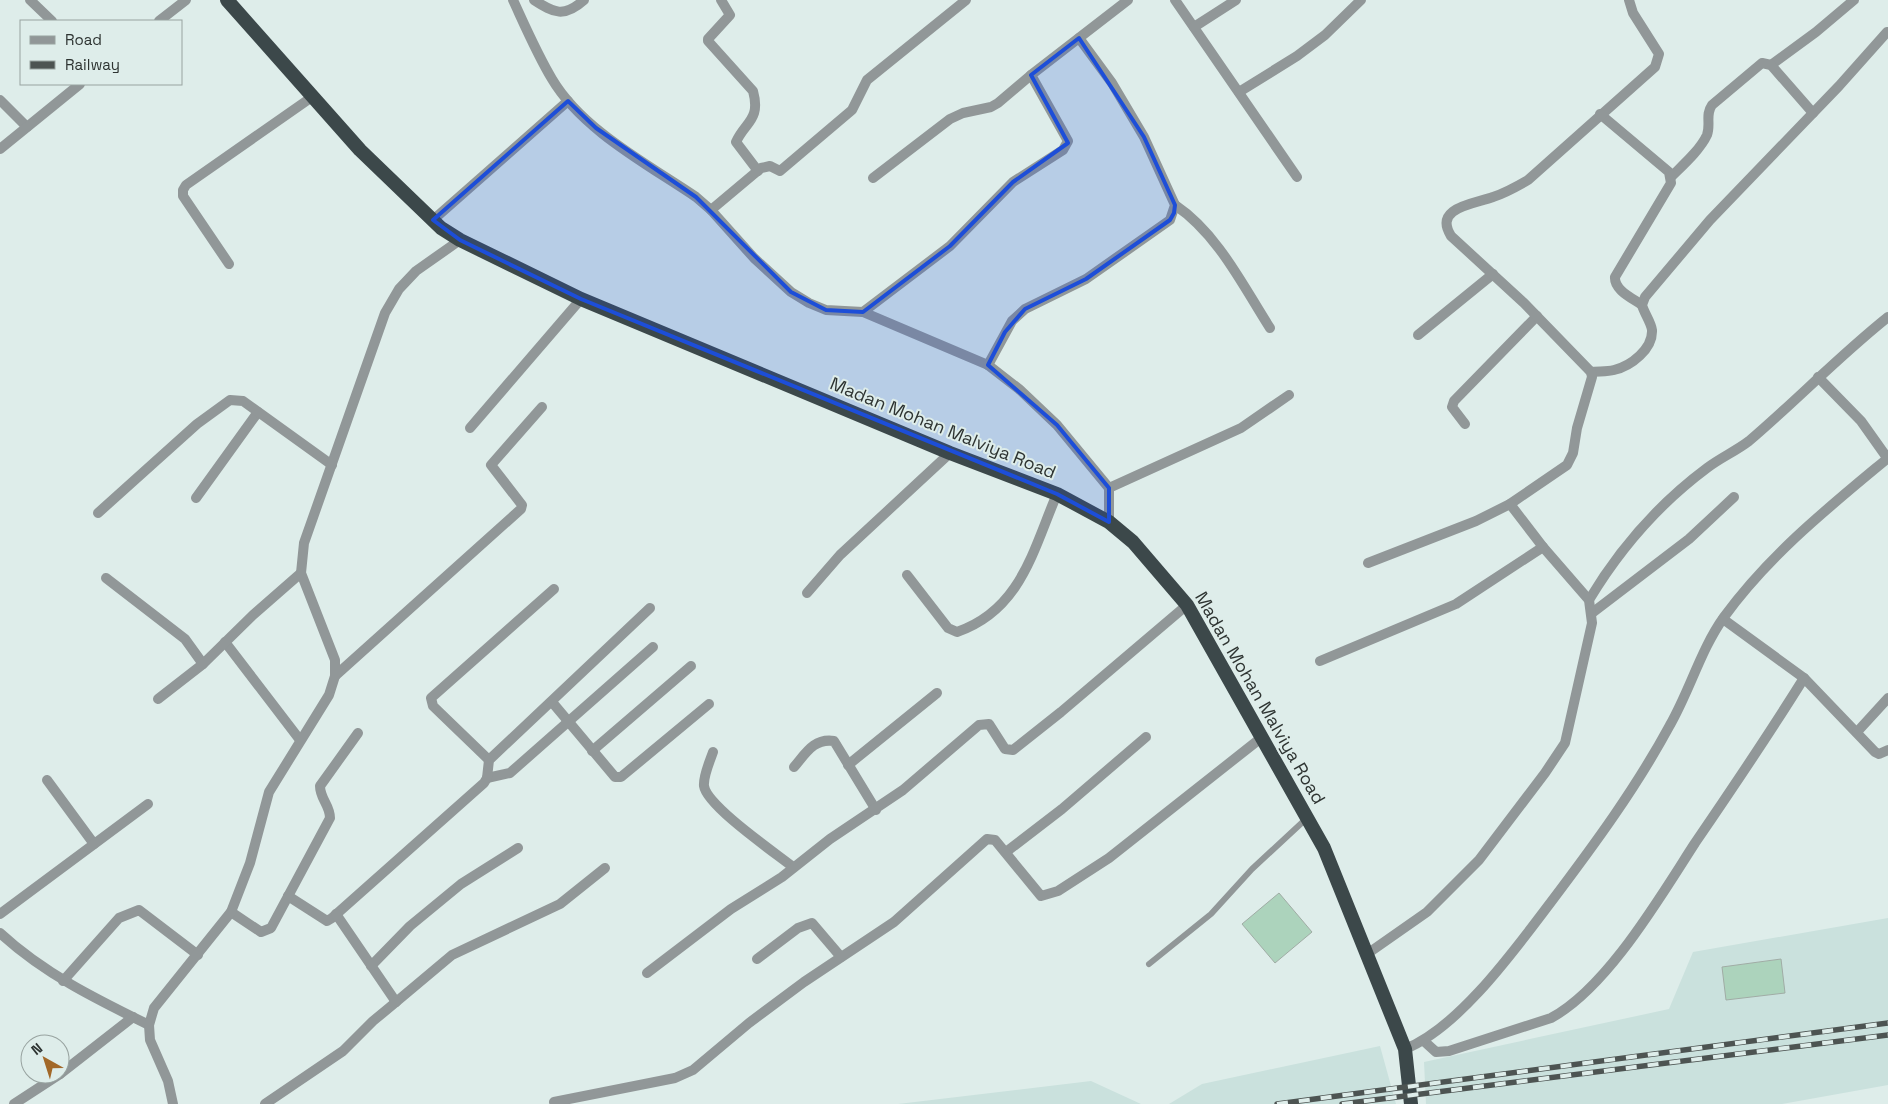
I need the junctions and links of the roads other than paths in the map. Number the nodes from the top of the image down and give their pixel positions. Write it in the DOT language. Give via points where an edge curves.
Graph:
graph roads {
  1 [pos="30,0"];
  2 [pos="186,0"];
  3 [pos="227,0"];
  4 [pos="513,0"];
  5 [pos="534,0"];
  6 [pos="584,0"];
  7 [pos="721,0"];
  8 [pos="966,0"];
  9 [pos="1128,0"];
  10 [pos="1175,0"];
  11 [pos="1236,0"];
  12 [pos="1362,0"];
  13 [pos="1629,0"];
  14 [pos="1854,0"];
  15 [pos="51,20"];
  16 [pos="160,20"];
  17 [pos="1194,27"];
  18 [pos="1887,32"];
  19 [pos="1079,38"];
  20 [pos="1771,65"];
  21 [pos="1031,75"];
  22 [pos="79,85"];
  23 [pos="1238,92"];
  24 [pos="312,96"];
  25 [pos="0,100"];
  26 [pos="568,101"];
  27 [pos="1813,113"];
  28 [pos="1600,114"];
  29 [pos="26,127"];
  30 [pos="0,149"];
  31 [pos="758,171"];
  32 [pos="1297,177"];
  33 [pos="873,178"];
  34 [pos="1671,178"];
  35 [pos="1175,205"];
  36 [pos="711,210"];
  37 [pos="433,220"];
  38 [pos="460,240"];
  39 [pos="229,264"];
  40 [pos="1493,274"];
  41 [pos="581,298"];
  42 [pos="1642,305"];
  43 [pos="863,312"];
  44 [pos="1537,316"];
  45 [pos="1888,317"];
  46 [pos="1270,328"];
  47 [pos="1418,335"];
  48 [pos="988,365"];
  49 [pos="1591,372"];
  50 [pos="1818,377"];
  51 [pos="1289,395"];
  52 [pos="542,407"];
  53 [pos="258,412"];
  54 [pos="1465,424"];
  55 [pos="470,428"];
  56 [pos="950,453"];
  57 [pos="1888,458"];
  58 [pos="332,465"];
  59 [pos="1109,488"];
  60 [pos="1057,494"];
  61 [pos="1734,497"];
  62 [pos="196,498"];
  63 [pos="1510,504"];
  64 [pos="98,513"];
  65 [pos="1109,522"];
  66 [pos="1543,547"];
  67 [pos="1368,563"];
  68 [pos="300,573"];
  69 [pos="907,575"];
  70 [pos="106,578"];
  71 [pos="554,589"];
  72 [pos="807,593"];
  73 [pos="1589,600"];
  74 [pos="1187,605"];
  75 [pos="650,608"];
  76 [pos="1592,613"];
  77 [pos="1723,619"];
  78 [pos="225,642"];
  79 [pos="653,647"];
  80 [pos="1320,661"];
  81 [pos="203,664"];
  82 [pos="691,666"];
  83 [pos="336,676"];
  84 [pos="1804,678"];
  85 [pos="937,693"];
  86 [pos="1888,698"];
  87 [pos="158,700"];
  88 [pos="552,702"];
  89 [pos="709,704"];
  90 [pos="568,722"];
  91 [pos="1857,732"];
  92 [pos="358,733"];
  93 [pos="1146,737"];
  94 [pos="1261,738"];
  95 [pos="300,740"];
  96 [pos="1888,750"];
  97 [pos="592,751"];
  98 [pos="713,752"];
  99 [pos="489,760"];
  100 [pos="848,765"];
  101 [pos="794,767"];
  102 [pos="487,778"];
  103 [pos="47,780"];
  104 [pos="148,804"];
  105 [pos="876,810"];
  106 [pos="1306,818"];
  107 [pos="94,844"];
  108 [pos="518,848"];
  109 [pos="1006,852"];
  110 [pos="793,867"];
  111 [pos="605,868"];
  112 [pos="288,896"];
  113 [pos="231,912"];
  114 [pos="0,914"];
  115 [pos="336,914"];
  116 [pos="0,933"];
  117 [pos="1367,954"];
  118 [pos="198,955"];
  119 [pos="841,957"];
  120 [pos="757,959"];
  121 [pos="1149,964"];
  122 [pos="372,966"];
  123 [pos="647,973"];
  124 [pos="63,981"];
  125 [pos="396,1002"];
  126 [pos="133,1017"];
  127 [pos="149,1025"];
  128 [pos="1425,1042"];
  129 [pos="1405,1049"];
  130 [pos="70,1066"];
  131 [pos="45,1084"];
  132 [pos="554,1102"];
  133 [pos="14,1104"];
  134 [pos="173,1104"];
  135 [pos="264,1104"];
  136 [pos="1411,1104"];
  1 -- 15 [label="street"];
  2 -- 16 [label="street"];
  3 -- 24 [label="highway, Madan Mohan Malviya Road"];
  4 -- 26 [label="street" via="552,80"];
  5 -- 6 [label="street" via="550,11 559,12 572,9"];
  7 -- 31 [label="street" via="730,15 708,41 753,91 752,120 736,142"];
  8 -- 31 [label="street" via="867,80 852,110 818,141 780,171 765,166"];
  9 -- 19 [label="street"];
  10 -- 17 [label="street"];
  11 -- 17 [label="street"];
  12 -- 23 [label="street" via="1297,56"];
  13 -- 28 [label="street" via="1633,13 1658,54 1658,62"];
  14 -- 20 [label="street"];
  17 -- 23 [label="street"];
  18 -- 27 [label="street"];
  19 -- 21 [label="street"];
  19 -- 35 [label="street" via="1112,83 1144,137"];
  20 -- 27 [label="street"];
  20 -- 34 [label="street" via="1762,63 1757,66 1712,104 1708,111 1708,132 1703,142"];
  21 -- 33 [label="street" via="998,103 950,119"];
  21 -- 43 [label="street" via="1068,141 1066,146 1013,182 950,246"];
  22 -- 29 [label="street"];
  23 -- 32 [label="street"];
  24 -- 37 [label="highway, Madan Mohan Malviya Road" via="360,150"];
  24 -- 39 [label="street" via="183,190 183,196"];
  25 -- 29 [label="street"];
  26 -- 36 [label="street" via="596,128"];
  26 -- 37 [label="street"];
  27 -- 42 [label="street" via="1710,220"];
  28 -- 34 [label="street" via="1669,172"];
  28 -- 40 [label="street" via="1528,180 1507,192 1462,206 1447,220 1446,228 1451,236"];
  29 -- 30 [label="street"];
  31 -- 36 [label="street"];
  34 -- 42 [label="street" via="1615,277 1618,288"];
  35 -- 46 [label="street" via="1193,216 1210,236"];
  35 -- 48 [label="street" via="1170,220 1086,279 1025,310 1012,321"];
  36 -- 43 [label="street" via="754,258 791,292 826,310"];
  37 -- 38 [label="highway, Madan Mohan Malviya Road"];
  38 -- 41 [label="highway, Madan Mohan Malviya Road"];
  38 -- 58 [label="street" via="416,271 398,289 385,313"];
  40 -- 44 [label="street"];
  40 -- 47 [label="street"];
  41 -- 55 [label="street"];
  41 -- 56 [label="highway, Madan Mohan Malviya Road"];
  42 -- 49 [label="street" via="1652,328 1647,348 1631,363 1615,370"];
  43 -- 48 [label="street"];
  44 -- 49 [label="street"];
  44 -- 54 [label="street" via="1454,401 1452,407"];
  45 -- 50 [label="street"];
  48 -- 59 [label="street" via="1020,389 1057,424"];
  49 -- 63 [label="street" via="1573,452 1567,465"];
  50 -- 57 [label="street" via="1861,421"];
  50 -- 73 [label="street" via="1747,442 1689,482 1616,557"];
  51 -- 59 [label="street" via="1242,428"];
  52 -- 83 [label="street" via="491,465 522,505 521,509"];
  53 -- 58 [label="street"];
  53 -- 62 [label="street"];
  53 -- 64 [label="street" via="243,401 230,400 196,424"];
  56 -- 60 [label="highway, Madan Mohan Malviya Road"];
  56 -- 72 [label="street" via="840,555"];
  57 -- 77 [label="street" via="1784,546"];
  58 -- 68 [label="street" via="304,543"];
  59 -- 65 [label="street"];
  60 -- 65 [label="highway, Madan Mohan Malviya Road"];
  60 -- 69 [label="street" via="1019,585 1004,603 968,628 957,632 948,628"];
  61 -- 76 [label="street" via="1694,534"];
  63 -- 66 [label="street"];
  63 -- 67 [label="street" via="1476,521"];
  65 -- 74 [label="highway, Madan Mohan Malviya Road" via="1153,563"];
  66 -- 73 [label="street"];
  66 -- 80 [label="street" via="1456,604"];
  68 -- 78 [label="street"];
  68 -- 83 [label="street" via="335,660"];
  70 -- 81 [label="street" via="185,639"];
  71 -- 99 [label="street" via="431,698 433,706"];
  73 -- 76 [label="street"];
  74 -- 94 [label="highway, Madan Mohan Malviya Road"];
  74 -- 105 [label="street" via="1013,750 1005,749 989,724 979,725"];
  75 -- 88 [label="street"];
  76 -- 117 [label="street" via="1574,712 1560,751 1479,860 1427,912"];
  77 -- 84 [label="street"];
  77 -- 128 [label="street" via="1679,710 1645,770 1595,843 1506,962"];
  78 -- 81 [label="street"];
  78 -- 95 [label="street"];
  79 -- 90 [label="street"];
  81 -- 87 [label="street"];
  82 -- 97 [label="street"];
  83 -- 95 [label="street" via="329,695"];
  84 -- 91 [label="street"];
  84 -- 128 [label="street" via="1667,885 1614,961 1589,989 1551,1018 1448,1051 1436,1052"];
  85 -- 100 [label="street"];
  86 -- 91 [label="street"];
  88 -- 90 [label="street"];
  88 -- 99 [label="street"];
  89 -- 97 [label="street" via="621,777 615,778 610,774"];
  90 -- 97 [label="street"];
  90 -- 102 [label="street" via="510,773"];
  91 -- 96 [label="street" via="1875,752 1879,754"];
  92 -- 112 [label="street" via="320,786 320,796 328,806 330,818"];
  93 -- 109 [label="street"];
  94 -- 106 [label="highway, Madan Mohan Malviya Road"];
  94 -- 109 [label="street" via="1109,858 1058,891 1041,896"];
  95 -- 113 [label="street" via="268,792 242,887"];
  98 -- 110 [label="street" via="704,784 706,794 721,811"];
  99 -- 102 [label="street"];
  100 -- 101 [label="street" via="834,741 823,739 812,746"];
  100 -- 105 [label="street"];
  102 -- 115 [label="street"];
  103 -- 107 [label="street"];
  104 -- 107 [label="street"];
  105 -- 110 [label="street"];
  106 -- 117 [label="highway, Madan Mohan Malviya Road" via="1324,848"];
  106 -- 121 [label="lane" via="1252,869 1211,914"];
  107 -- 114 [label="street"];
  108 -- 122 [label="street" via="461,884 410,926"];
  109 -- 119 [label="street" via="995,840 987,839 894,922"];
  110 -- 123 [label="street"];
  111 -- 125 [label="street" via="560,904 452,955"];
  112 -- 113 [label="street" via="267,931 261,932"];
  112 -- 115 [label="street" via="327,921"];
  113 -- 118 [label="street"];
  115 -- 122 [label="street"];
  116 -- 124 [label="street"];
  117 -- 129 [label="highway, Madan Mohan Malviya Road"];
  118 -- 124 [label="street" via="139,910 119,918"];
  118 -- 127 [label="street" via="154,1008"];
  119 -- 120 [label="street" via="812,923 798,928"];
  119 -- 132 [label="street" via="749,1023 689,1072 675,1078"];
  122 -- 125 [label="street"];
  124 -- 126 [label="street"];
  125 -- 135 [label="street" via="373,1020 343,1052"];
  126 -- 127 [label="street"];
  126 -- 130 [label="street"];
  127 -- 134 [label="street" via="150,1040 168,1081"];
  128 -- 129 [label="street"];
  129 -- 136 [label="highway, Madan Mohan Malviya Road"];
  131 -- 133 [label="street"];
}
